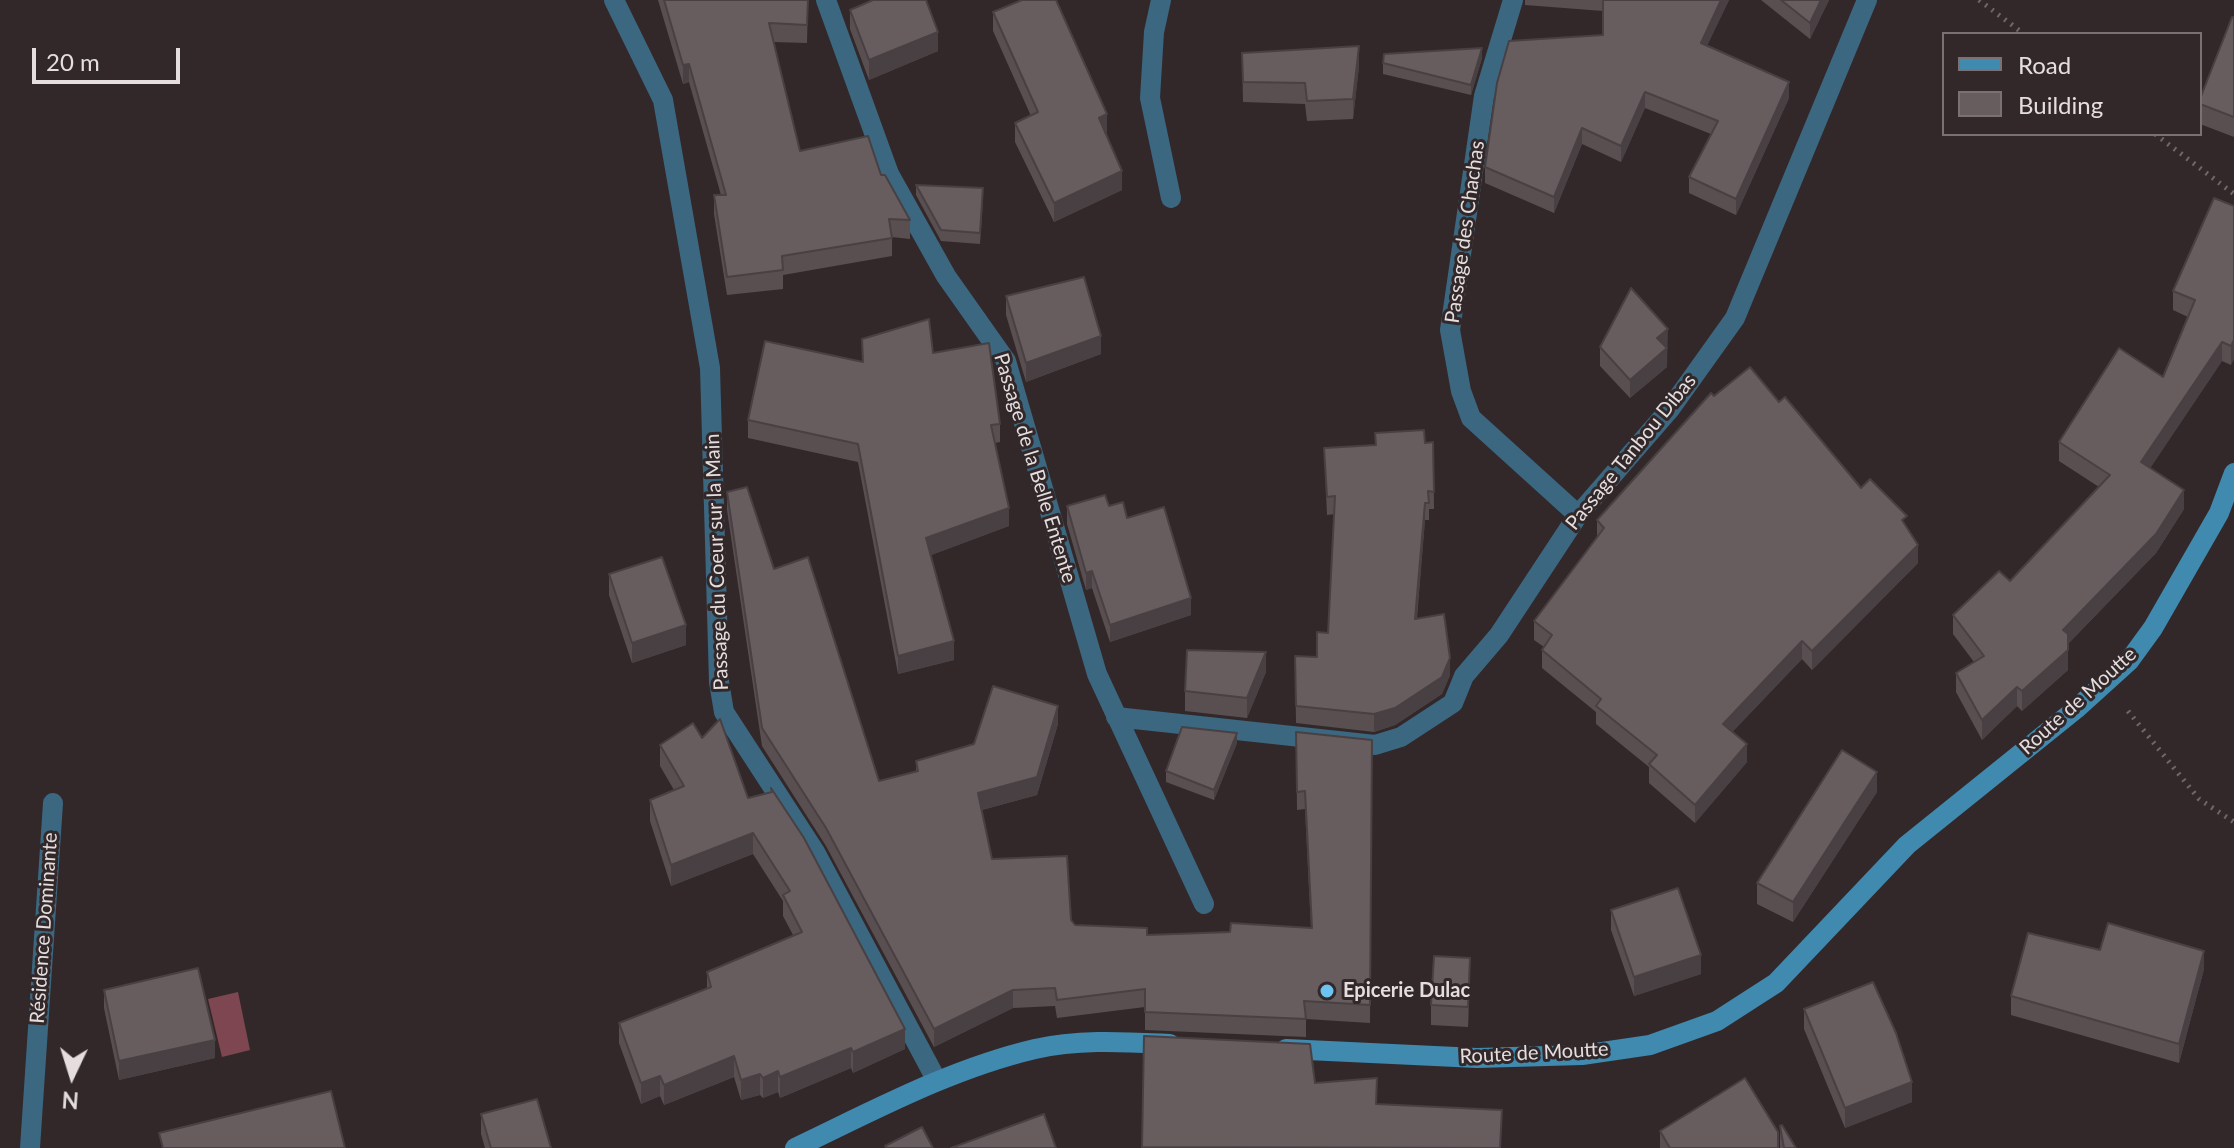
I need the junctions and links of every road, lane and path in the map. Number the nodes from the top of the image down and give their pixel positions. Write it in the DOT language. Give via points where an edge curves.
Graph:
graph roads {
  1 [pos="614,0"];
  2 [pos="826,0"];
  3 [pos="1161,0"];
  4 [pos="1513,0"];
  5 [pos="1867,0"];
  6 [pos="1979,0"];
  7 [pos="2021,32"];
  8 [pos="2158,136"];
  9 [pos="2234,194"];
  10 [pos="1171,198"];
  11 [pos="2234,473"];
  12 [pos="1578,515"];
  13 [pos="2105,682"];
  14 [pos="1116,717"];
  15 [pos="53,803"];
  16 [pos="2234,822"];
  17 [pos="1204,904"];
  18 [pos="1183,1044"];
  19 [pos="1261,1048"];
  20 [pos="937,1081"];
  21 [pos="30,1148"];
  22 [pos="795,1148"];
  1 -- 20 [label="street, Passage du Coeur sur la Main" via="663,100 710,368 724,712 815,852"];
  2 -- 14 [label="street, Passage de la Belle Entente" via="889,174 946,276 1006,361 1097,674"];
  3 -- 10 [label="street" via="1150,98"];
  4 -- 12 [label="street, Passage des Chachas" via="1484,96 1450,330 1471,418"];
  5 -- 12 [label="street, Passage Tanbou Dibas" via="1735,318 1670,409"];
  6 -- 7 [label="path"];
  8 -- 9 [label="path"];
  11 -- 13 [label="main road, Route de Moutte" via="2219,513 2153,628"];
  12 -- 14 [label="street, Passage Tanbou Dibas" via="1499,635 1464,676 1453,703 1401,737 1375,745"];
  13 -- 16 [label="path" via="2199,799"];
  13 -- 19 [label="main road, Route de Moutte" via="1907,845 1776,983 1717,1021 1650,1045 1582,1055 1477,1058"];
  14 -- 17 [label="street, Passage de la Belle Entente"];
  15 -- 21 [label="street, Résidence Dominante"];
  18 -- 20 [label="main road" via="1106,1041 1036,1049"];
  20 -- 22 [label="main road"];
}
